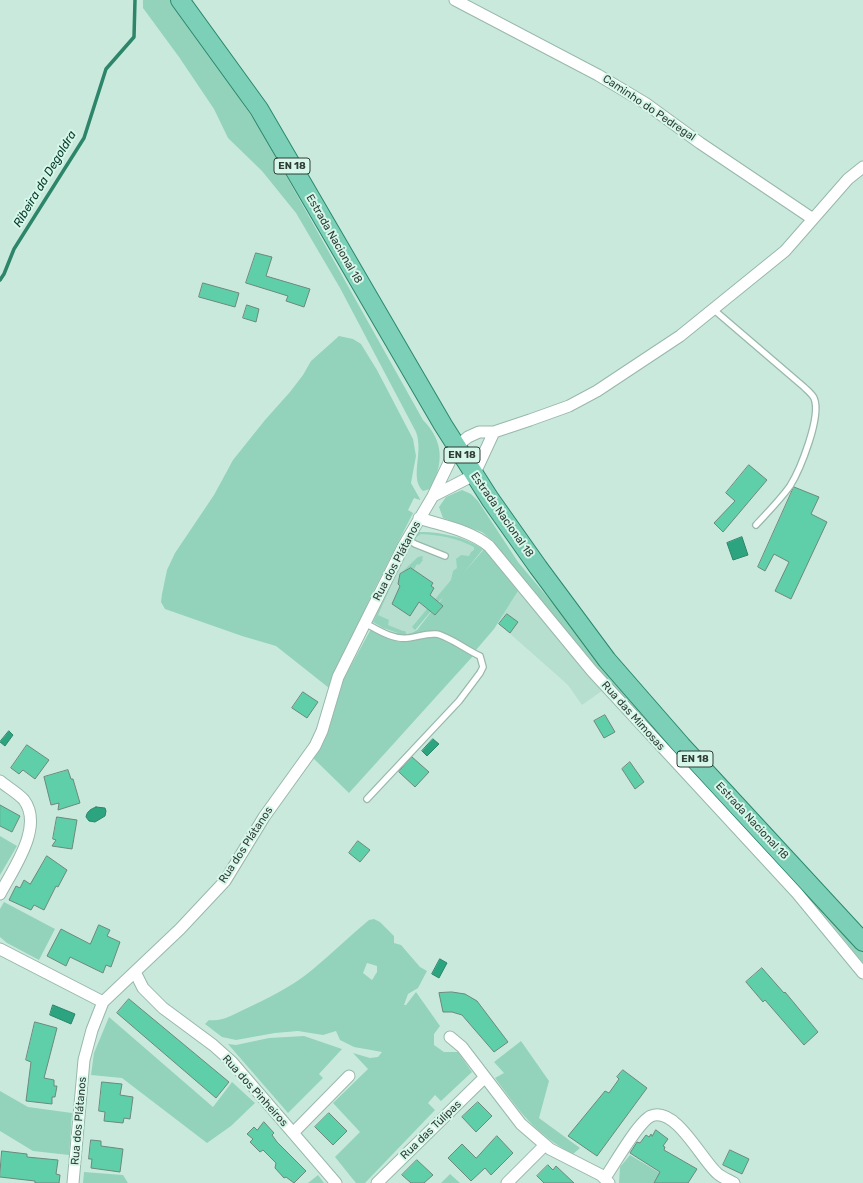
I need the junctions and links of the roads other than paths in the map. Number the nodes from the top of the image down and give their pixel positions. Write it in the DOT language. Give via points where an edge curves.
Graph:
graph roads {
  1 [pos="180,0"];
  2 [pos="455,0"];
  3 [pos="863,167"];
  4 [pos="813,219"];
  5 [pos="713,309"];
  6 [pos="494,432"];
  7 [pos="457,446"];
  8 [pos="474,475"];
  9 [pos="433,496"];
  10 [pos="419,518"];
  11 [pos="756,525"];
  12 [pos="407,539"];
  13 [pos="445,556"];
  14 [pos="365,624"];
  15 [pos="0,781"];
  16 [pos="367,799"];
  17 [pos="0,894"];
  18 [pos="863,942"];
  19 [pos="0,949"];
  20 [pos="135,972"];
  21 [pos="863,973"];
  22 [pos="103,1002"];
  23 [pos="450,1037"];
  24 [pos="349,1076"];
  25 [pos="484,1078"];
  26 [pos="293,1133"];
  27 [pos="545,1145"];
  28 [pos="607,1181"];
  29 [pos="73,1183"];
  30 [pos="336,1183"];
  31 [pos="377,1183"];
  32 [pos="507,1183"];
  33 [pos="734,1183"];
  1 -- 7 [label="main road, Estrada Nacional 18 / EN 18" via="259,109 396,347"];
  2 -- 4 [label="street, Caminho do Pedregal" via="605,79 645,103"];
  3 -- 4 [label="street" via="848,179"];
  4 -- 5 [label="street" via="785,251"];
  5 -- 6 [label="street" via="680,336 597,391 569,406"];
  5 -- 11 [label="lane" via="804,387 814,399 816,408 814,425 790,486"];
  6 -- 7 [label="street" via="479,432"];
  6 -- 8 [label="street"];
  7 -- 8 [label="main road, Estrada Nacional 18 / EN 18"];
  7 -- 9 [label="street, Rua dos Plátanos"];
  8 -- 9 [label="street"];
  8 -- 18 [label="main road, Estrada Nacional 18 / EN 18" via="607,660 682,746"];
  9 -- 10 [label="street, Rua dos Plátanos"];
  10 -- 12 [label="street, Rua dos Plátanos"];
  10 -- 21 [label="street, Rua das Mimosas" via="470,534 489,546 592,671 797,893"];
  12 -- 13 [label="lane"];
  12 -- 14 [label="street, Rua dos Plátanos"];
  14 -- 16 [label="lane" via="394,637 436,634 445,637 480,656 483,666 459,702"];
  14 -- 20 [label="street, Rua dos Plátanos" via="338,677 315,746 264,817 225,881"];
  15 -- 17 [label="street" via="24,800 31,816 30,836"];
  19 -- 22 [label="street"];
  20 -- 22 [label="street, Rua dos Plátanos"];
  20 -- 26 [label="street, Rua dos Pinheiros" via="143,988 163,1008 232,1062"];
  22 -- 29 [label="street, Rua dos Plátanos" via="84,1060"];
  23 -- 25 [label="street" via="462,1047"];
  24 -- 26 [label="street"];
  25 -- 27 [label="street" via="521,1124"];
  25 -- 31 [label="street, Rua das Túlipas"];
  26 -- 30 [label="street, Rua dos Pinheiros"];
  27 -- 28 [label="street"];
  27 -- 32 [label="street"];
  28 -- 33 [label="street" via="640,1126 651,1116 661,1115 678,1125 718,1174"];
}
